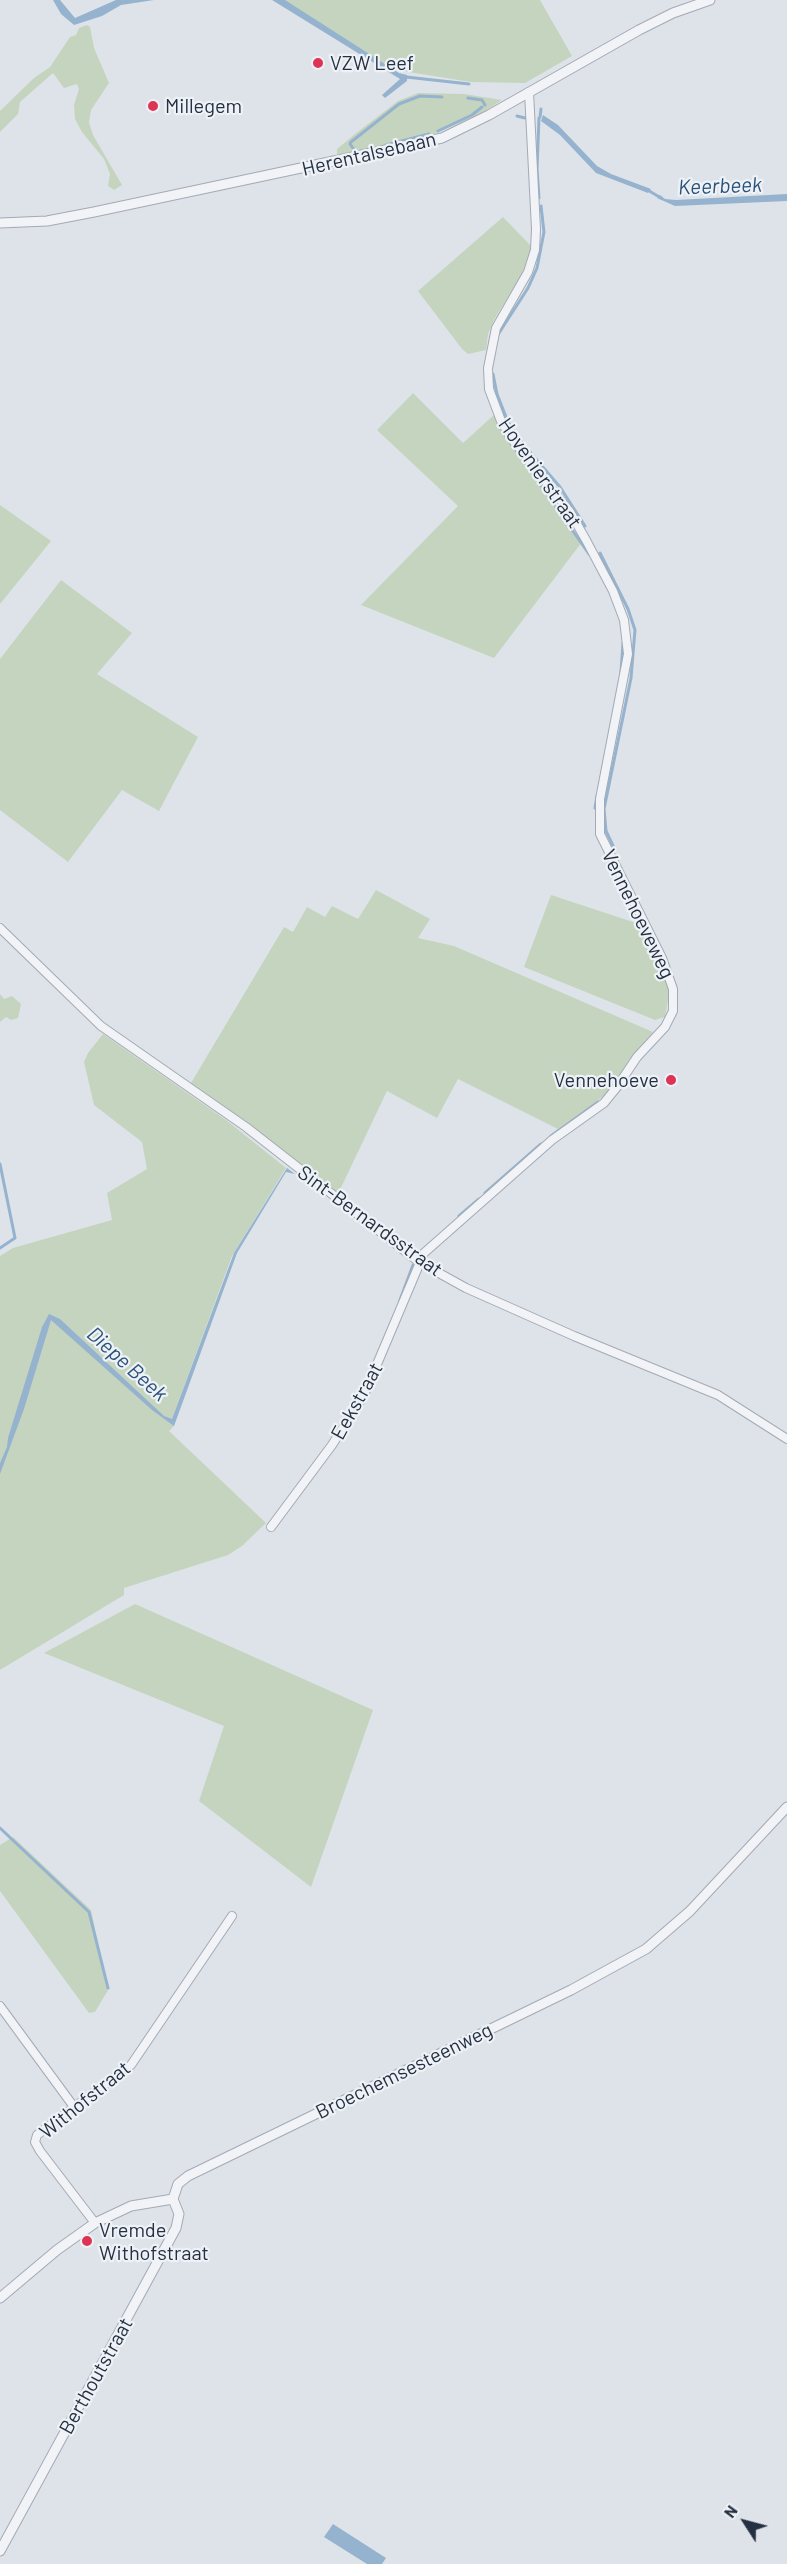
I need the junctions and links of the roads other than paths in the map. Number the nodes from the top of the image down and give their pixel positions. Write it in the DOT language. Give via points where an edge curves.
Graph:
graph roads {
  1 [pos="710,0"];
  2 [pos="529,92"];
  3 [pos="0,223"];
  4 [pos="603,573"];
  5 [pos="0,928"];
  6 [pos="419,1262"];
  7 [pos="787,1439"];
  8 [pos="271,1527"];
  9 [pos="787,1807"];
  10 [pos="232,1916"];
  11 [pos="0,2006"];
  12 [pos="74,2107"];
  13 [pos="173,2199"];
  14 [pos="94,2223"];
  15 [pos="0,2298"];
  16 [pos="0,2551"];
  1 -- 2 [label="street, Herentalsebaan" via="656,21"];
  2 -- 3 [label="street, Herentalsebaan" via="462,129 419,145 47,221"];
  2 -- 4 [label="street, Hovenierstraat" via="535,250 528,272 496,328 488,368 489,389 511,438 570,512"];
  4 -- 6 [label="street, Vennehoeveweg" via="624,620 628,654 600,799 600,834 662,958 674,989 673,1011 603,1103 523,1166 432,1245"];
  5 -- 6 [label="street, Sint-Bernardsstraat" via="101,1026 246,1127"];
  6 -- 7 [label="street, Sint-Bernardsstraat" via="466,1288 718,1395"];
  6 -- 8 [label="street, Eekstraat" via="364,1395"];
  9 -- 13 [label="street, Broechemsesteenweg" via="690,1911 646,1949 571,1990 188,2176 178,2184"];
  10 -- 12 [label="street, Withofstraat" via="131,2065"];
  11 -- 12 [label="street"];
  12 -- 14 [label="street, Withofstraat" via="43,2129 34,2142"];
  13 -- 14 [label="street" via="131,2206"];
  13 -- 16 [label="street, Berthoutstraat" via="179,2214 176,2228"];
  14 -- 15 [label="street"];
}
